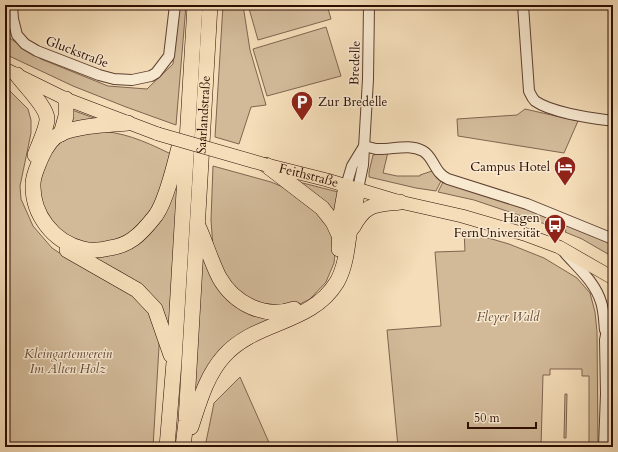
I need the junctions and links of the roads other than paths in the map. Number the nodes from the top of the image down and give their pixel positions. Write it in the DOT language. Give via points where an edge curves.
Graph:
graph roads {
  1 [pos="12,5"];
  2 [pos="175,5"];
  3 [pos="195,5"];
  4 [pos="210,5"];
  5 [pos="369,5"];
  6 [pos="523,5"];
  7 [pos="11,72"];
  8 [pos="66,99"];
  9 [pos="188,107"];
  10 [pos="47,118"];
  11 [pos="613,121"];
  12 [pos="128,123"];
  13 [pos="61,134"];
  14 [pos="364,146"];
  15 [pos="266,165"];
  16 [pos="352,188"];
  17 [pos="400,202"];
  18 [pos="197,223"];
  19 [pos="344,235"];
  20 [pos="613,239"];
  21 [pos="560,247"];
  22 [pos="613,278"];
  23 [pos="613,314"];
  24 [pos="606,331"];
  25 [pos="174,362"];
  26 [pos="168,447"];
  27 [pos="183,447"];
  28 [pos="604,447"];
  1 -- 2 [label="street, Gluckstraße" via="17,35 25,44 99,75 132,80 151,76 169,56"];
  3 -- 9 [label="highway, Saarlandstraße"];
  4 -- 18 [label="highway, Saarlandstraße"];
  5 -- 14 [label="street, Bredelle"];
  6 -- 11 [label="street" via="529,91 532,98 556,110"];
  7 -- 8 [label="main road, Feithstraße"];
  7 -- 10 [label="highway" via="43,108"];
  8 -- 10 [label="highway" via="54,108"];
  8 -- 12 [label="main road, Feithstraße"];
  8 -- 13 [label="highway" via="66,116"];
  9 -- 13 [label="highway" via="173,171 157,214 132,240 116,247 84,249 71,245 56,236 38,214 33,184 36,169 50,142"];
  9 -- 25 [label="highway"];
  10 -- 25 [label="highway" via="28,183 31,202 40,225 61,246 137,290 155,309"];
  12 -- 13 [label="highway" via="93,126"];
  12 -- 15 [label="main road, Feithstraße, bridge"];
  14 -- 16 [label="street, Bredelle" via="352,166"];
  14 -- 20 [label="street" via="377,149 416,148 428,154 439,173 448,179 527,204"];
  15 -- 16 [label="main road, Feithstraße"];
  15 -- 19 [label="highway" via="322,208"];
  16 -- 17 [label="main road, Feithstraße"];
  16 -- 19 [label="highway" via="341,214"];
  17 -- 19 [label="highway" via="367,208"];
  17 -- 21 [label="main road, Feithstraße" via="475,220"];
  18 -- 19 [label="highway" via="225,287 245,304 264,312 274,313 293,310 316,297 334,271"];
  18 -- 27 [label="highway, Saarlandstraße"];
  19 -- 27 [label="highway" via="344,261 338,280 320,302 303,313 252,334 224,356 209,377"];
  21 -- 22 [label="main road, Feithstraße"];
  21 -- 24 [label="street" via="598,293"];
  23 -- 24 [label="street"];
  24 -- 28 [label="street"];
  25 -- 26 [label="highway"];
}
